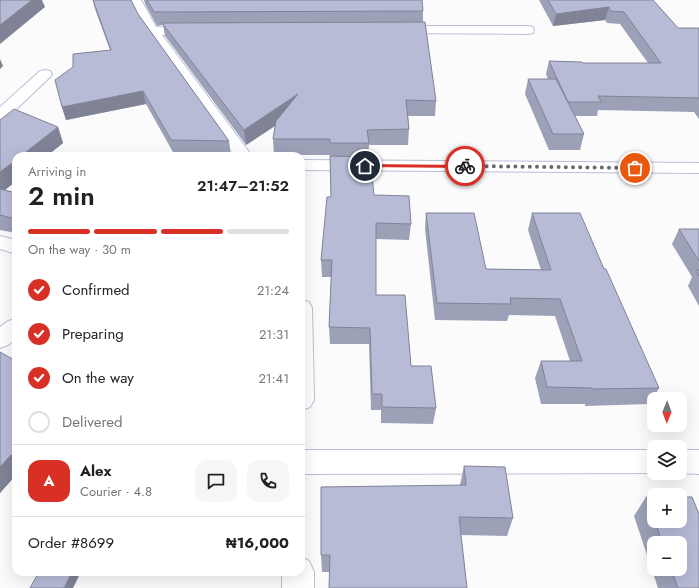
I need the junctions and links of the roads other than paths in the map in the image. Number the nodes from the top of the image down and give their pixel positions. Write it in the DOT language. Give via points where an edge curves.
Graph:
graph roads {
  1 [pos="135,0"];
  2 [pos="384,30"];
  3 [pos="528,30"];
  4 [pos="153,31"];
  5 [pos="209,31"];
  6 [pos="45,74"];
  7 [pos="0,116"];
  8 [pos="240,152"];
  9 [pos="305,165"];
  10 [pos="699,168"];
  11 [pos="0,242"];
  12 [pos="12,246"];
  13 [pos="12,330"];
  14 [pos="0,339"];
  15 [pos="305,462"];
  16 [pos="647,462"];
  17 [pos="687,462"];
  18 [pos="699,462"];
  19 [pos="298,576"];
  20 [pos="298,588"];
  1 -- 4 [label="street"];
  2 -- 3 [label="street"];
  4 -- 5 [label="street"];
  4 -- 8 [label="street"];
  6 -- 7 [label="street"];
  9 -- 10 [label="street"];
  11 -- 12 [label="street"];
  13 -- 14 [label="street"];
  15 -- 16 [label="street"];
  17 -- 18 [label="street"];
  19 -- 20 [label="street"];
}
